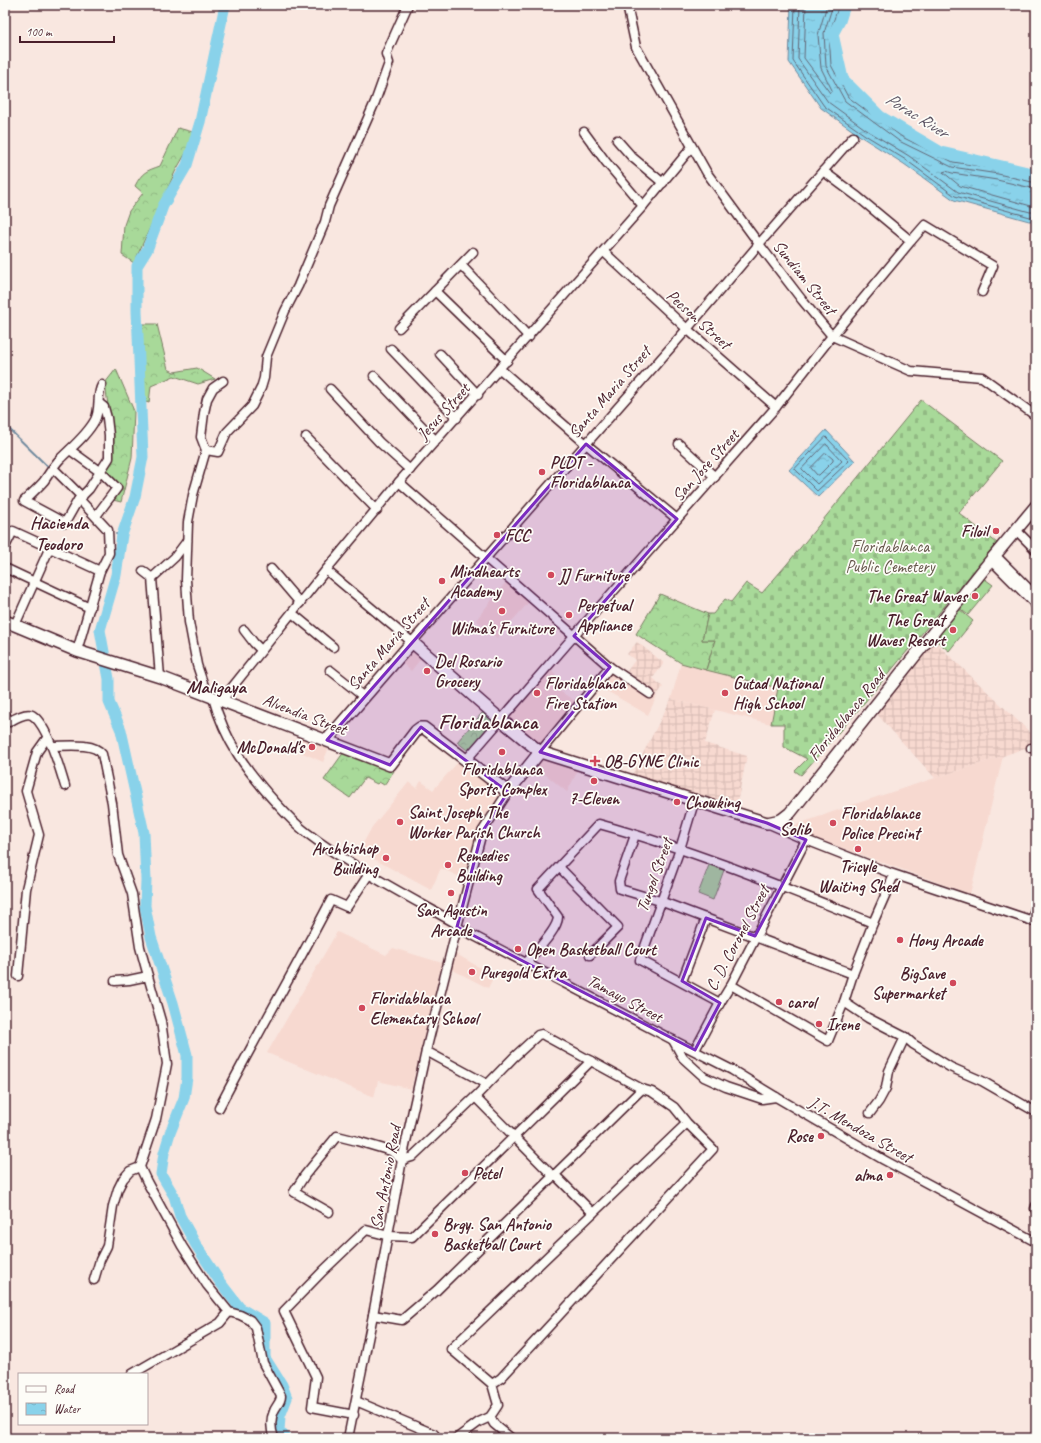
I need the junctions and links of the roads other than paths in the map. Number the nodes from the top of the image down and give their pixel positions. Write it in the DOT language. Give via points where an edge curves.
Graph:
graph roads {
  1 [pos="408,5"];
  2 [pos="627,5"];
  3 [pos="584,132"];
  4 [pos="853,137"];
  5 [pos="617,140"];
  6 [pos="692,147"];
  7 [pos="823,171"];
  8 [pos="663,183"];
  9 [pos="643,206"];
  10 [pos="911,241"];
  11 [pos="759,244"];
  12 [pos="473,252"];
  13 [pos="604,252"];
  14 [pos="461,265"];
  15 [pos="435,291"];
  16 [pos="982,292"];
  17 [pos="399,328"];
  18 [pos="686,329"];
  19 [pos="832,336"];
  20 [pos="529,337"];
  21 [pos="391,349"];
  22 [pos="440,354"];
  23 [pos="507,361"];
  24 [pos="500,369"];
  25 [pos="374,376"];
  26 [pos="224,381"];
  27 [pos="102,385"];
  28 [pos="330,389"];
  29 [pos="478,395"];
  30 [pos="100,403"];
  31 [pos="776,408"];
  32 [pos="1036,416"];
  33 [pos="457,418"];
  34 [pos="306,437"];
  35 [pos="436,441"];
  36 [pos="586,444"];
  37 [pos="679,444"];
  38 [pos="70,450"];
  39 [pos="206,450"];
  40 [pos="51,470"];
  41 [pos="410,470"];
  42 [pos="100,473"];
  43 [pos="715,477"];
  44 [pos="399,482"];
  45 [pos="80,498"];
  46 [pos="1036,506"];
  47 [pos="377,510"];
  48 [pos="96,516"];
  49 [pos="677,519"];
  50 [pos="1016,530"];
  51 [pos="187,541"];
  52 [pos="5,547"];
  53 [pos="52,549"];
  54 [pos="1036,550"];
  55 [pos="486,557"];
  56 [pos="993,558"];
  57 [pos="5,568"];
  58 [pos="271,569"];
  59 [pos="326,570"];
  60 [pos="100,571"];
  61 [pos="143,571"];
  62 [pos="152,578"];
  63 [pos="37,584"];
  64 [pos="1036,596"];
  65 [pos="300,603"];
  66 [pos="1036,605"];
  67 [pos="90,608"];
  68 [pos="292,613"];
  69 [pos="14,625"];
  70 [pos="244,630"];
  71 [pos="574,636"];
  72 [pos="412,642"];
  73 [pos="333,647"];
  74 [pos="261,650"];
  75 [pos="81,652"];
  76 [pos="610,667"];
  77 [pos="330,670"];
  78 [pos="160,677"];
  79 [pos="650,694"];
  80 [pos="208,696"];
  81 [pos="364,697"];
  82 [pos="5,714"];
  83 [pos="500,719"];
  84 [pos="7,724"];
  85 [pos="47,738"];
  86 [pos="327,740"];
  87 [pos="52,746"];
  88 [pos="540,752"];
  89 [pos="466,760"];
  90 [pos="65,786"];
  91 [pos="508,792"];
  92 [pos="695,800"];
  93 [pos="767,823"];
  94 [pos="635,835"];
  95 [pos="806,840"];
  96 [pos="680,849"];
  97 [pos="560,868"];
  98 [pos="369,874"];
  99 [pos="894,875"];
  100 [pos="782,886"];
  101 [pos="660,901"];
  102 [pos="1036,906"];
  103 [pos="706,918"];
  104 [pos="1034,921"];
  105 [pos="873,923"];
  106 [pos="457,925"];
  107 [pos="755,936"];
  108 [pos="590,955"];
  109 [pos="526,963"];
  110 [pos="852,974"];
  111 [pos="18,976"];
  112 [pos="148,976"];
  113 [pos="116,981"];
  114 [pos="682,982"];
  115 [pos="731,985"];
  116 [pos="844,1002"];
  117 [pos="720,1003"];
  118 [pos="905,1037"];
  119 [pos="673,1040"];
  120 [pos="695,1050"];
  121 [pos="426,1051"];
  122 [pos="591,1060"];
  123 [pos="487,1084"];
  124 [pos="642,1089"];
  125 [pos="475,1097"];
  126 [pos="776,1098"];
  127 [pos="219,1108"];
  128 [pos="1036,1112"];
  129 [pos="870,1113"];
  130 [pos="687,1123"];
  131 [pos="514,1136"];
  132 [pos="402,1160"];
  133 [pos="140,1167"];
  134 [pos="554,1176"];
  135 [pos="329,1212"];
  136 [pos="593,1213"];
  137 [pos="389,1236"];
  138 [pos="1036,1242"];
  139 [pos="94,1280"];
  140 [pos="229,1312"];
  141 [pos="373,1315"];
  142 [pos="134,1373"];
  143 [pos="492,1384"];
  144 [pos="356,1401"];
  145 [pos="354,1415"];
  146 [pos="490,1417"];
  147 [pos="274,1438"];
  148 [pos="349,1438"];
  149 [pos="437,1438"];
  150 [pos="457,1438"];
  151 [pos="511,1438"];
  1 -- 39 [label="street" via="386,54 390,63 375,102 328,206 325,222 266,356 264,378 252,406 226,432 218,452"];
  2 -- 6 [label="street, Sundiam Street" via="636,47"];
  3 -- 9 [label="street"];
  4 -- 7 [label="street, Santa Maria Street"];
  5 -- 8 [label="street" via="632,158"];
  6 -- 8 [label="street, Jesus Street"];
  6 -- 11 [label="street, Sundiam Street"];
  7 -- 10 [label="street"];
  7 -- 11 [label="street, Santa Maria Street"];
  8 -- 9 [label="street, Jesus Street"];
  9 -- 13 [label="street, Jesus Street"];
  10 -- 16 [label="street, San Jose Street" via="925,225 992,266"];
  10 -- 19 [label="street, San Jose Street"];
  11 -- 18 [label="street, Santa Maria Street"];
  11 -- 19 [label="street, Sundiam Street"];
  12 -- 14 [label="street"];
  13 -- 18 [label="street, Pecson Street"];
  13 -- 20 [label="street, Jesus Street"];
  14 -- 15 [label="street"];
  14 -- 20 [label="street"];
  15 -- 17 [label="street"];
  15 -- 23 [label="street"];
  18 -- 31 [label="street, Pecson Street"];
  18 -- 36 [label="street, Santa Maria Street"];
  19 -- 31 [label="street, San Jose Street"];
  19 -- 32 [label="street, Sundiam Street" via="911,371 982,377"];
  20 -- 23 [label="street, Jesus Street"];
  21 -- 33 [label="street"];
  22 -- 29 [label="street"];
  23 -- 24 [label="street, Jesus Street"];
  24 -- 29 [label="street, Jesus Street"];
  24 -- 36 [label="street"];
  25 -- 35 [label="street"];
  26 -- 39 [label="street" via="213,388 207,399 201,437"];
  27 -- 30 [label="street" via="99,393"];
  28 -- 41 [label="street" via="379,442"];
  29 -- 33 [label="street, Jesus Street"];
  30 -- 38 [label="street" via="93,424"];
  30 -- 42 [label="street" via="107,418 109,435 109,458"];
  31 -- 43 [label="street, San Jose Street"];
  33 -- 35 [label="street, Jesus Street"];
  34 -- 47 [label="street"];
  35 -- 41 [label="street, Jesus Street"];
  36 -- 49 [label="street"];
  36 -- 55 [label="street, Santa Maria Street"];
  37 -- 43 [label="street"];
  38 -- 40 [label="street"];
  38 -- 42 [label="street"];
  39 -- 51 [label="street, Tamayo Street" via="193,495"];
  40 -- 45 [label="street"];
  40 -- 45 [label="street" via="24,501 66,522"];
  41 -- 44 [label="street, Jesus Street"];
  42 -- 45 [label="street"];
  42 -- 48 [label="street" via="117,488"];
  43 -- 49 [label="street, San Jose Street"];
  44 -- 47 [label="street, Jesus Street"];
  44 -- 55 [label="street"];
  45 -- 48 [label="street"];
  46 -- 50 [label="main road, Floridablanca Road"];
  47 -- 59 [label="street, Jesus Street"];
  48 -- 60 [label="street" via="108,530 109,553"];
  49 -- 71 [label="street, San Jose Street"];
  50 -- 54 [label="street"];
  50 -- 56 [label="main road, Floridablanca Road"];
  51 -- 62 [label="street" via="175,557"];
  51 -- 80 [label="street, Tamayo Street" via="189,622 197,665"];
  52 -- 53 [label="street" via="13,532"];
  53 -- 60 [label="street"];
  53 -- 63 [label="street"];
  55 -- 71 [label="street"];
  55 -- 72 [label="street, Santa Maria Street"];
  56 -- 64 [label="street"];
  56 -- 66 [label="street"];
  56 -- 93 [label="main road, Floridablanca Road" via="790,813 781,820"];
  57 -- 63 [label="street"];
  58 -- 65 [label="street"];
  59 -- 65 [label="street, Jesus Street"];
  59 -- 72 [label="street"];
  60 -- 67 [label="street"];
  61 -- 62 [label="street"];
  62 -- 78 [label="street"];
  63 -- 67 [label="street"];
  63 -- 69 [label="street"];
  65 -- 68 [label="street, Jesus Street"];
  67 -- 75 [label="street"];
  68 -- 73 [label="street"];
  68 -- 74 [label="street, Jesus Street"];
  69 -- 75 [label="main road, Alvendia Street"];
  70 -- 74 [label="street"];
  71 -- 76 [label="street"];
  71 -- 83 [label="street, San Jose Street"];
  72 -- 81 [label="main road, Santa Maria Street"];
  72 -- 83 [label="main road"];
  74 -- 80 [label="street, Jesus Street"];
  75 -- 78 [label="main road, Alvendia Street"];
  76 -- 79 [label="street"];
  76 -- 88 [label="street"];
  77 -- 81 [label="street"];
  78 -- 80 [label="main road, Alvendia Street"];
  80 -- 86 [label="main road, Alvendia Street"];
  80 -- 98 [label="street, Tamayo Street" via="240,758 257,782 306,832"];
  81 -- 86 [label="main road, Santa Maria Street"];
  82 -- 84 [label="street"];
  83 -- 88 [label="main road"];
  83 -- 89 [label="street, San Jose Street"];
  84 -- 85 [label="street" via="21,716 32,715"];
  85 -- 87 [label="street"];
  85 -- 111 [label="street" via="37,752 26,791 39,835 26,889"];
  86 -- 89 [label="main road, Alvendia Street" via="390,765 416,731 420,728 427,729"];
  87 -- 90 [label="street"];
  87 -- 112 [label="street" via="92,747 102,754 112,803 118,855 132,894 140,947"];
  88 -- 91 [label="main road"];
  88 -- 92 [label="main road"];
  89 -- 91 [label="main road"];
  91 -- 106 [label="street, San Antonio Road" via="482,832"];
  92 -- 93 [label="main road"];
  92 -- 96 [label="street, Tungol Street"];
  93 -- 95 [label="street"];
  94 -- 96 [label="street"];
  94 -- 97 [label="street" via="599,824"];
  94 -- 101 [label="street" via="619,881 620,889"];
  95 -- 99 [label="street"];
  95 -- 100 [label="street, C. D. Coronel Street"];
  96 -- 100 [label="street"];
  96 -- 101 [label="street, Tungol Street"];
  97 -- 108 [label="street" via="618,927"];
  97 -- 109 [label="street" via="538,889 558,917 558,922"];
  98 -- 106 [label="street, Tamayo Street"];
  98 -- 127 [label="street" via="348,906 331,900"];
  99 -- 104 [label="street"];
  99 -- 105 [label="street"];
  100 -- 105 [label="street"];
  100 -- 107 [label="street, C. D. Coronel Street"];
  101 -- 103 [label="street"];
  101 -- 114 [label="street, Tungol Street" via="640,960"];
  102 -- 104 [label="street"];
  103 -- 107 [label="street"];
  103 -- 114 [label="street"];
  105 -- 110 [label="street"];
  106 -- 109 [label="street, Tamayo Street"];
  106 -- 121 [label="street, San Antonio Road"];
  107 -- 110 [label="street"];
  107 -- 115 [label="street, C. D. Coronel Street"];
  109 -- 119 [label="street, Tamayo Street"];
  110 -- 116 [label="street"];
  112 -- 113 [label="street"];
  112 -- 133 [label="street" via="161,1021 167,1064 156,1119"];
  114 -- 117 [label="street"];
  115 -- 116 [label="street" via="828,1041"];
  115 -- 117 [label="street, C. D. Coronel Street"];
  116 -- 118 [label="street"];
  117 -- 120 [label="street, C. D. Coronel Street"];
  118 -- 128 [label="street" via="950,1067 982,1081"];
  118 -- 129 [label="street" via="889,1071 886,1088"];
  119 -- 120 [label="street, J.T. Mendoza Street"];
  119 -- 126 [label="street" via="683,1058 704,1077 726,1088 762,1099"];
  120 -- 126 [label="street, J.T. Mendoza Street"];
  121 -- 123 [label="street"];
  121 -- 132 [label="street, San Antonio Road"];
  122 -- 123 [label="street" via="542,1034"];
  122 -- 124 [label="street"];
  122 -- 131 [label="street"];
  123 -- 125 [label="street"];
  124 -- 130 [label="street" via="652,1092 674,1107"];
  124 -- 134 [label="street"];
  125 -- 131 [label="street"];
  125 -- 132 [label="street" via="412,1157"];
  126 -- 138 [label="street, J.T. Mendoza Street"];
  130 -- 136 [label="street"];
  130 -- 143 [label="street" via="713,1149 501,1378"];
  131 -- 134 [label="street"];
  131 -- 137 [label="street" via="412,1237"];
  132 -- 135 [label="street" via="391,1151 337,1136 294,1192"];
  132 -- 137 [label="street, San Antonio Road"];
  133 -- 139 [label="street" via="130,1171 118,1189 108,1246 100,1260"];
  133 -- 140 [label="street" via="182,1246 207,1285"];
  134 -- 136 [label="street"];
  134 -- 141 [label="street" via="437,1290 402,1320"];
  136 -- 143 [label="street" via="451,1349"];
  137 -- 141 [label="street, San Antonio Road"];
  137 -- 145 [label="street" via="366,1230 284,1311 316,1377 312,1407"];
  140 -- 142 [label="street" via="220,1323"];
  140 -- 147 [label="street" via="250,1320 256,1328 263,1363 279,1391 281,1400 271,1420"];
  141 -- 144 [label="street, San Antonio Road"];
  143 -- 146 [label="street" via="498,1405"];
  144 -- 145 [label="street, San Antonio Road"];
  144 -- 149 [label="street" via="434,1434"];
  145 -- 148 [label="street, San Antonio Road"];
  146 -- 150 [label="street"];
  146 -- 151 [label="street" via="494,1424"];
}
